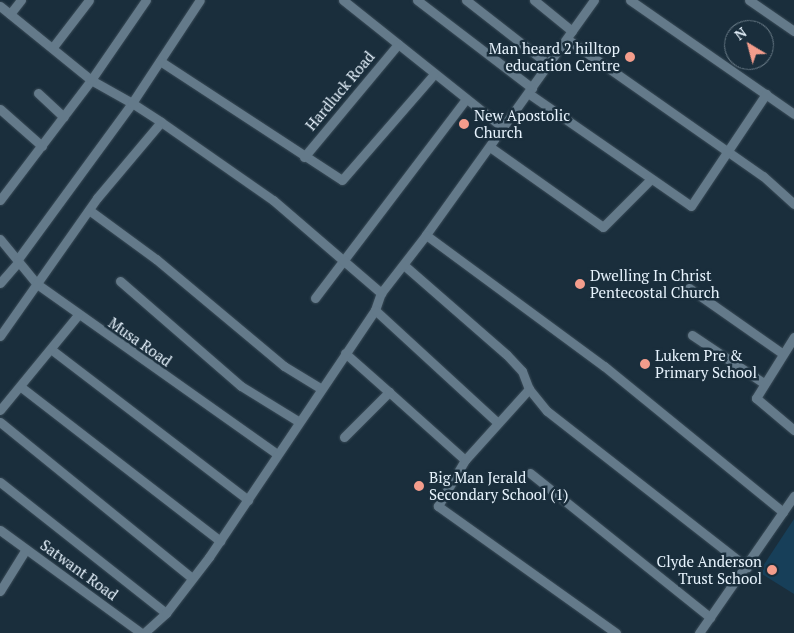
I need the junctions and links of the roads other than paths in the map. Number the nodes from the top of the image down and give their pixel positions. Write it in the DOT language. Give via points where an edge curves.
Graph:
graph roads {
  1 [pos="21,0"];
  2 [pos="89,0"];
  3 [pos="146,0"];
  4 [pos="200,0"];
  5 [pos="343,0"];
  6 [pos="418,0"];
  7 [pos="466,0"];
  8 [pos="534,0"];
  9 [pos="594,0"];
  10 [pos="630,0"];
  11 [pos="749,0"];
  12 [pos="0,6"];
  13 [pos="10,14"];
  14 [pos="794,31"];
  15 [pos="570,35"];
  16 [pos="398,44"];
  17 [pos="54,47"];
  18 [pos="160,62"];
  19 [pos="548,64"];
  20 [pos="434,74"];
  21 [pos="91,80"];
  22 [pos="530,91"];
  23 [pos="38,93"];
  24 [pos="766,94"];
  25 [pos="466,99"];
  26 [pos="132,103"];
  27 [pos="0,109"];
  28 [pos="794,114"];
  29 [pos="64,117"];
  30 [pos="161,122"];
  31 [pos="500,126"];
  32 [pos="42,146"];
  33 [pos="490,146"];
  34 [pos="730,152"];
  35 [pos="304,156"];
  36 [pos="650,179"];
  37 [pos="0,200"];
  38 [pos="794,204"];
  39 [pos="89,210"];
  40 [pos="426,235"];
  41 [pos="0,239"];
  42 [pos="18,261"];
  43 [pos="342,262"];
  44 [pos="404,266"];
  45 [pos="120,281"];
  46 [pos="0,283"];
  47 [pos="37,284"];
  48 [pos="689,288"];
  49 [pos="381,293"];
  50 [pos="315,298"];
  51 [pos="375,310"];
  52 [pos="78,315"];
  53 [pos="692,335"];
  54 [pos="0,336"];
  55 [pos="794,337"];
  56 [pos="52,350"];
  57 [pos="345,353"];
  58 [pos="782,353"];
  59 [pos="762,382"];
  60 [pos="21,387"];
  61 [pos="320,388"];
  62 [pos="529,389"];
  63 [pos="389,392"];
  64 [pos="0,410"];
  65 [pos="0,422"];
  66 [pos="298,422"];
  67 [pos="498,423"];
  68 [pos="794,430"];
  69 [pos="344,437"];
  70 [pos="277,454"];
  71 [pos="465,460"];
  72 [pos="530,473"];
  73 [pos="0,482"];
  74 [pos="794,496"];
  75 [pos="248,500"];
  76 [pos="783,512"];
  77 [pos="0,530"];
  78 [pos="220,541"];
  79 [pos="26,549"];
  80 [pos="747,567"];
  81 [pos="192,578"];
  82 [pos="0,591"];
  83 [pos="166,613"];
  84 [pos="710,618"];
  85 [pos="142,633"];
  86 [pos="616,633"];
  87 [pos="700,633"];
  1 -- 13 [label="street"];
  2 -- 17 [label="street"];
  3 -- 21 [label="street"];
  4 -- 18 [label="street"];
  5 -- 16 [label="street"];
  6 -- 22 [label="street"];
  7 -- 19 [label="street"];
  8 -- 15 [label="street"];
  9 -- 15 [label="street"];
  10 -- 24 [label="street"];
  11 -- 14 [label="street"];
  12 -- 13 [label="street"];
  13 -- 17 [label="street"];
  15 -- 19 [label="street"];
  15 -- 34 [label="street"];
  16 -- 20 [label="street"];
  16 -- 35 [label="street, Hardluck Road"];
  17 -- 21 [label="street"];
  18 -- 26 [label="street"];
  18 -- 35 [label="street" via="238,109"];
  19 -- 22 [label="street"];
  20 -- 25 [label="street"];
  20 -- 35 [label="street" via="345,179 339,180"];
  21 -- 26 [label="street"];
  21 -- 29 [label="street"];
  22 -- 31 [label="street"];
  22 -- 36 [label="street"];
  23 -- 29 [label="street"];
  24 -- 28 [label="street"];
  24 -- 34 [label="street"];
  25 -- 31 [label="street"];
  25 -- 43 [label="street"];
  26 -- 30 [label="street"];
  26 -- 42 [label="street"];
  27 -- 32 [label="street"];
  29 -- 32 [label="street"];
  30 -- 39 [label="street"];
  30 -- 43 [label="street" via="273,200"];
  31 -- 33 [label="street"];
  32 -- 37 [label="street"];
  33 -- 36 [label="street" via="603,227"];
  33 -- 40 [label="street"];
  34 -- 36 [label="street" via="690,206"];
  34 -- 38 [label="street"];
  39 -- 47 [label="street"];
  39 -- 61 [label="street" via="156,259 284,366"];
  40 -- 44 [label="street"];
  40 -- 76 [label="street" via="604,366"];
  41 -- 42 [label="street, Musa Road"];
  42 -- 46 [label="street"];
  42 -- 47 [label="street, Musa Road"];
  43 -- 49 [label="street"];
  43 -- 50 [label="street"];
  44 -- 49 [label="street"];
  44 -- 62 [label="street" via="507,355 522,371"];
  45 -- 66 [label="street" via="241,386"];
  47 -- 52 [label="street, Musa Road"];
  47 -- 54 [label="street"];
  48 -- 58 [label="street"];
  49 -- 51 [label="street"];
  51 -- 57 [label="street"];
  51 -- 67 [label="street"];
  52 -- 56 [label="street"];
  52 -- 70 [label="street, Musa Road"];
  53 -- 59 [label="street"];
  55 -- 58 [label="street"];
  56 -- 60 [label="street"];
  56 -- 75 [label="street"];
  57 -- 61 [label="street"];
  57 -- 63 [label="street"];
  58 -- 59 [label="street"];
  59 -- 68 [label="street" via="756,392 760,404"];
  60 -- 64 [label="street"];
  60 -- 78 [label="street"];
  61 -- 66 [label="street"];
  62 -- 67 [label="street"];
  62 -- 80 [label="street" via="547,411"];
  63 -- 69 [label="street"];
  63 -- 71 [label="street"];
  65 -- 81 [label="street"];
  66 -- 70 [label="street"];
  67 -- 71 [label="street"];
  70 -- 75 [label="street"];
  71 -- 86 [label="street" via="437,502 439,507"];
  72 -- 84 [label="street"];
  73 -- 83 [label="street"];
  74 -- 76 [label="street"];
  75 -- 78 [label="street"];
  76 -- 80 [label="street"];
  77 -- 79 [label="street, Satwant Road"];
  78 -- 81 [label="street"];
  79 -- 82 [label="street"];
  79 -- 85 [label="street, Satwant Road"];
  80 -- 84 [label="street"];
  81 -- 83 [label="street"];
  83 -- 85 [label="street"];
  84 -- 87 [label="street"];
}
